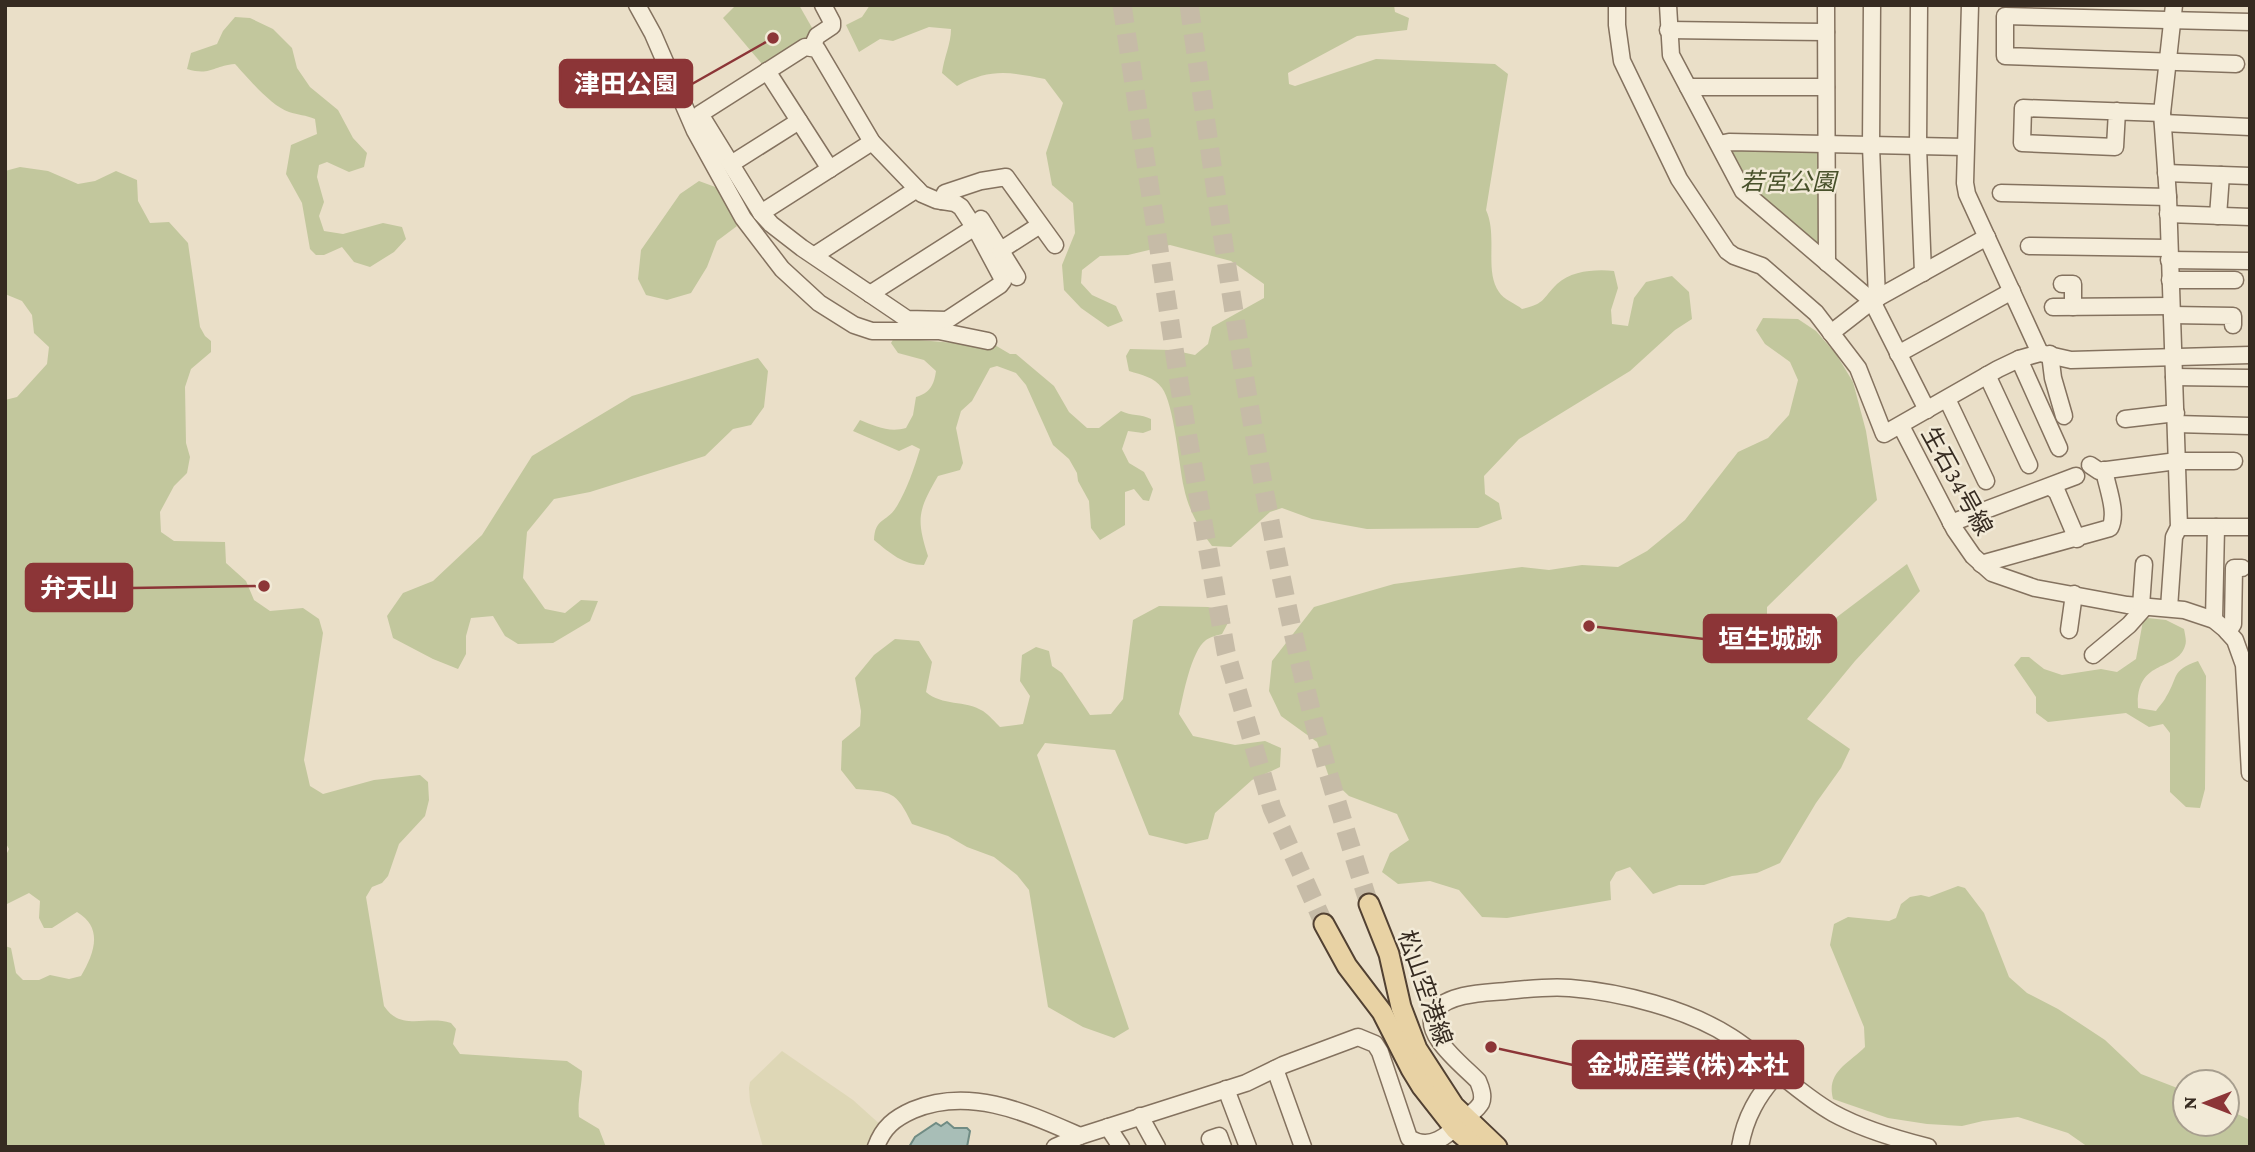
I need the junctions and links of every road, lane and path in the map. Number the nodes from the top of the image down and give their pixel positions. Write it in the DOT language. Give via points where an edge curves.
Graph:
graph roads {
  1 [pos="637,5"];
  2 [pos="823,5"];
  3 [pos="1617,5"];
  4 [pos="1668,5"];
  5 [pos="1826,5"];
  6 [pos="1872,5"];
  7 [pos="1919,5"];
  8 [pos="1970,5"];
  9 [pos="2174,13"];
  10 [pos="2214,13"];
  11 [pos="2250,22"];
  12 [pos="1668,30"];
  13 [pos="1826,32"];
  14 [pos="812,47"];
  15 [pos="2168,62"];
  16 [pos="2226,69"];
  17 [pos="767,71"];
  18 [pos="1688,87"];
  19 [pos="1826,87"];
  20 [pos="2117,111"];
  21 [pos="694,115"];
  22 [pos="2162,118"];
  23 [pos="799,121"];
  24 [pos="2250,127"];
  25 [pos="872,142"];
  26 [pos="1719,144"];
  27 [pos="1826,145"];
  28 [pos="1871,146"];
  29 [pos="1919,147"];
  30 [pos="1965,148"];
  31 [pos="731,164"];
  32 [pos="830,169"];
  33 [pos="2166,173"];
  34 [pos="2221,175"];
  35 [pos="2250,176"];
  36 [pos="960,188"];
  37 [pos="917,189"];
  38 [pos="2001,193"];
  39 [pos="2168,197"];
  40 [pos="942,201"];
  41 [pos="761,213"];
  42 [pos="2168,215"];
  43 [pos="2218,216"];
  44 [pos="2250,217"];
  45 [pos="1040,225"];
  46 [pos="975,227"];
  47 [pos="1987,237"];
  48 [pos="1055,245"];
  49 [pos="2029,246"];
  50 [pos="1001,250"];
  51 [pos="2169,254"];
  52 [pos="815,255"];
  53 [pos="2250,261"];
  54 [pos="1827,263"];
  55 [pos="1923,273"];
  56 [pos="1017,277"];
  57 [pos="2170,280"];
  58 [pos="2235,280"];
  59 [pos="2062,284"];
  60 [pos="2012,291"];
  61 [pos="870,294"];
  62 [pos="1874,300"];
  63 [pos="2053,307"];
  64 [pos="2073,307"];
  65 [pos="2171,310"];
  66 [pos="2233,325"];
  67 [pos="1831,333"];
  68 [pos="988,341"];
  69 [pos="1898,354"];
  70 [pos="2045,354"];
  71 [pos="2250,355"];
  72 [pos="2174,357"];
  73 [pos="2019,359"];
  74 [pos="1987,375"];
  75 [pos="2174,377"];
  76 [pos="2250,378"];
  77 [pos="1947,399"];
  78 [pos="1927,410"];
  79 [pos="2064,416"];
  80 [pos="2125,419"];
  81 [pos="2176,419"];
  82 [pos="1900,426"];
  83 [pos="2250,426"];
  84 [pos="2059,447"];
  85 [pos="2177,461"];
  86 [pos="2234,461"];
  87 [pos="2029,465"];
  88 [pos="2076,476"];
  89 [pos="1986,481"];
  90 [pos="2051,487"];
  91 [pos="1951,523"];
  92 [pos="2179,527"];
  93 [pos="2216,527"];
  94 [pos="2250,527"];
  95 [pos="2077,539"];
  96 [pos="1981,564"];
  97 [pos="2144,564"];
  98 [pos="2242,568"];
  99 [pos="2074,594"];
  100 [pos="2143,607"];
  101 [pos="2169,608"];
  102 [pos="2214,620"];
  103 [pos="2069,630"];
  104 [pos="2228,632"];
  105 [pos="2093,655"];
  106 [pos="2248,690"];
  107 [pos="2250,771"];
  108 [pos="1369,904"];
  109 [pos="1324,924"];
  110 [pos="1275,1069"];
  111 [pos="1778,1073"];
  112 [pos="1226,1089"];
  113 [pos="1140,1116"];
  114 [pos="1460,1124"];
  115 [pos="1108,1127"];
  116 [pos="1080,1136"];
  117 [pos="1419,1146"];
  118 [pos="876,1147"];
  119 [pos="1055,1147"];
  120 [pos="1121,1147"];
  121 [pos="1157,1147"];
  122 [pos="1248,1147"];
  123 [pos="1303,1147"];
  124 [pos="1476,1147"];
  125 [pos="1497,1147"];
  126 [pos="1740,1147"];
  127 [pos="1928,1147"];
  1 -- 21 [label="street"];
  2 -- 14 [label="street" via="832,26 817,36"];
  3 -- 67 [label="street, 生石34号線" via="1622,61 1679,179 1727,251 1762,266 1816,313"];
  4 -- 12 [label="street"];
  5 -- 13 [label="street"];
  6 -- 28 [label="street"];
  7 -- 29 [label="street"];
  8 -- 30 [label="street"];
  9 -- 10 [label="street"];
  9 -- 15 [label="street"];
  9 -- 15 [label="street" via="2005,16 2005,56"];
  10 -- 11 [label="street"];
  12 -- 13 [label="street"];
  12 -- 18 [label="street" via="1671,55"];
  13 -- 19 [label="street"];
  14 -- 17 [label="street"];
  14 -- 25 [label="street"];
  15 -- 16 [label="street"];
  15 -- 22 [label="street"];
  17 -- 21 [label="street"];
  17 -- 23 [label="street"];
  18 -- 19 [label="street"];
  18 -- 26 [label="street"];
  19 -- 27 [label="street"];
  20 -- 20 [label="street" via="2022,108 2022,143 2115,147"];
  20 -- 22 [label="street"];
  21 -- 31 [label="street"];
  21 -- 68 [label="street" via="695,131 743,218 782,269 819,303 872,331 939,331"];
  22 -- 24 [label="street"];
  22 -- 33 [label="street"];
  23 -- 31 [label="street"];
  23 -- 32 [label="street"];
  25 -- 32 [label="street"];
  25 -- 37 [label="street"];
  26 -- 27 [label="street"];
  26 -- 54 [label="street" via="1746,195"];
  27 -- 28 [label="street"];
  27 -- 54 [label="street"];
  28 -- 29 [label="street"];
  28 -- 62 [label="street"];
  29 -- 30 [label="street"];
  29 -- 55 [label="street"];
  30 -- 47 [label="street" via="1967,194"];
  31 -- 41 [label="street"];
  32 -- 41 [label="street"];
  33 -- 34 [label="street"];
  33 -- 39 [label="street"];
  34 -- 35 [label="street"];
  34 -- 43 [label="street"];
  36 -- 40 [label="street" via="945,193"];
  36 -- 45 [label="street" via="1006,177"];
  36 -- 50 [label="street"];
  37 -- 40 [label="street"];
  37 -- 52 [label="street"];
  38 -- 39 [label="street"];
  39 -- 42 [label="street"];
  40 -- 46 [label="street" via="955,203"];
  41 -- 52 [label="street"];
  42 -- 43 [label="street"];
  42 -- 51 [label="street"];
  43 -- 44 [label="street"];
  45 -- 48 [label="street"];
  45 -- 50 [label="street"];
  46 -- 61 [label="street"];
  46 -- 61 [label="street" via="1003,281 947,320 907,319"];
  47 -- 55 [label="street"];
  47 -- 60 [label="street"];
  49 -- 51 [label="street"];
  50 -- 56 [label="street"];
  51 -- 53 [label="street"];
  51 -- 57 [label="street"];
  52 -- 61 [label="street"];
  54 -- 62 [label="street"];
  55 -- 62 [label="street"];
  57 -- 58 [label="street"];
  57 -- 65 [label="street"];
  59 -- 64 [label="street" via="2073,284"];
  60 -- 69 [label="street"];
  60 -- 70 [label="street"];
  62 -- 67 [label="street"];
  62 -- 69 [label="street"];
  63 -- 64 [label="street"];
  64 -- 65 [label="street"];
  65 -- 66 [label="street" via="2233,316"];
  65 -- 72 [label="street"];
  67 -- 82 [label="street, 生石34号線" via="1858,368 1884,434"];
  69 -- 78 [label="street"];
  70 -- 72 [label="street" via="2071,360"];
  70 -- 73 [label="street"];
  70 -- 79 [label="street"];
  71 -- 72 [label="street"];
  72 -- 75 [label="street"];
  73 -- 74 [label="street"];
  73 -- 84 [label="street"];
  74 -- 77 [label="street"];
  74 -- 87 [label="street"];
  75 -- 76 [label="street"];
  75 -- 81 [label="street"];
  77 -- 78 [label="street"];
  77 -- 89 [label="street"];
  78 -- 82 [label="street"];
  80 -- 81 [label="street"];
  81 -- 83 [label="street"];
  81 -- 85 [label="street"];
  82 -- 91 [label="street, 生石34号線"];
  85 -- 86 [label="street"];
  85 -- 92 [label="street"];
  85 -- 95 [label="street" via="2097,468 2113,524"];
  88 -- 90 [label="street"];
  90 -- 91 [label="street"];
  90 -- 95 [label="street"];
  91 -- 96 [label="street, 生石34号線"];
  92 -- 93 [label="street"];
  92 -- 101 [label="street" via="2174,537"];
  93 -- 94 [label="street"];
  93 -- 102 [label="street"];
  95 -- 96 [label="street"];
  96 -- 99 [label="street, 生石34号線" via="2020,585"];
  97 -- 100 [label="street"];
  98 -- 104 [label="street" via="2234,568 2233,624"];
  99 -- 100 [label="street, 生石34号線"];
  99 -- 103 [label="street"];
  100 -- 101 [label="street, 生石34号線"];
  100 -- 105 [label="street"];
  101 -- 102 [label="street, 生石34号線"];
  102 -- 104 [label="street, 生石34号線"];
  104 -- 106 [label="street, 生石34号線" via="2241,653"];
  106 -- 107 [label="street, 生石34号線"];
  108 -- 114 [label="main road, 松山空港線" via="1417,1049"];
  109 -- 114 [label="main road, 松山空港線" via="1347,966 1382,1012 1410,1069 1440,1111"];
  110 -- 112 [label="street"];
  110 -- 117 [label="street" via="1358,1037 1375,1044 1409,1138"];
  110 -- 123 [label="street"];
  111 -- 114 [label="street" via="1710,1026 1634,999 1570,988 1492,992 1449,1001 1438,1007 1431,1022 1434,1036 1482,1089 1480,1104"];
  111 -- 126 [label="street" via="1759,1095"];
  111 -- 127 [label="street" via="1835,1114"];
  112 -- 113 [label="street"];
  112 -- 122 [label="street"];
  113 -- 115 [label="street"];
  113 -- 121 [label="street"];
  114 -- 117 [label="street" via="1437,1144"];
  114 -- 124 [label="main road, 松山空港線"];
  114 -- 125 [label="main road, 松山空港線"];
  115 -- 116 [label="street"];
  115 -- 120 [label="street"];
  116 -- 118 [label="street" via="1008,1108 953,1099 930,1103 890,1122"];
  116 -- 119 [label="street"];
}
